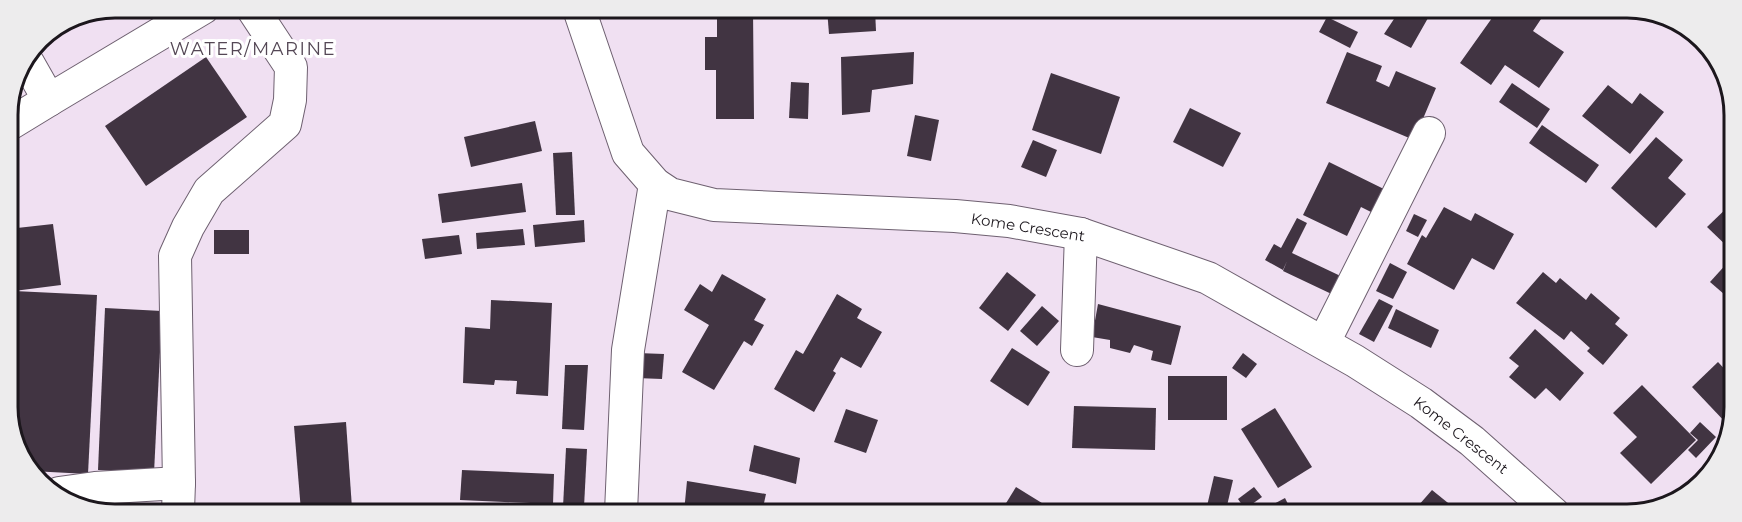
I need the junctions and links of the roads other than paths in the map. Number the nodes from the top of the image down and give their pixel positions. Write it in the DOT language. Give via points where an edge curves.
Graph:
graph roads {
  1 [pos="186,18"];
  2 [pos="259,18"];
  3 [pos="582,18"];
  4 [pos="31,68"];
  5 [pos="49,100"];
  6 [pos="18,119"];
  7 [pos="1429,133"];
  8 [pos="655,184"];
  9 [pos="1081,234"];
  10 [pos="1324,342"];
  11 [pos="1077,350"];
  12 [pos="75,496"];
  13 [pos="179,497"];
  14 [pos="98,499"];
  15 [pos="621,504"];
  16 [pos="1543,504"];
  1 -- 5 [label="street"];
  2 -- 13 [label="street" via="291,67 290,100 285,124 209,190 175,256"];
  3 -- 8 [label="street, Kome Crescent" via="628,153"];
  4 -- 5 [label="street"];
  5 -- 6 [label="street"];
  7 -- 10 [label="street"];
  8 -- 9 [label="street, Kome Crescent" via="670,194 714,205 956,216"];
  8 -- 15 [label="street" via="628,350"];
  9 -- 10 [label="street, Kome Crescent" via="1208,278"];
  9 -- 11 [label="street"];
  10 -- 16 [label="street, Kome Crescent" via="1391,382 1472,441"];
  12 -- 14 [label="street"];
  13 -- 14 [label="street"];
}
